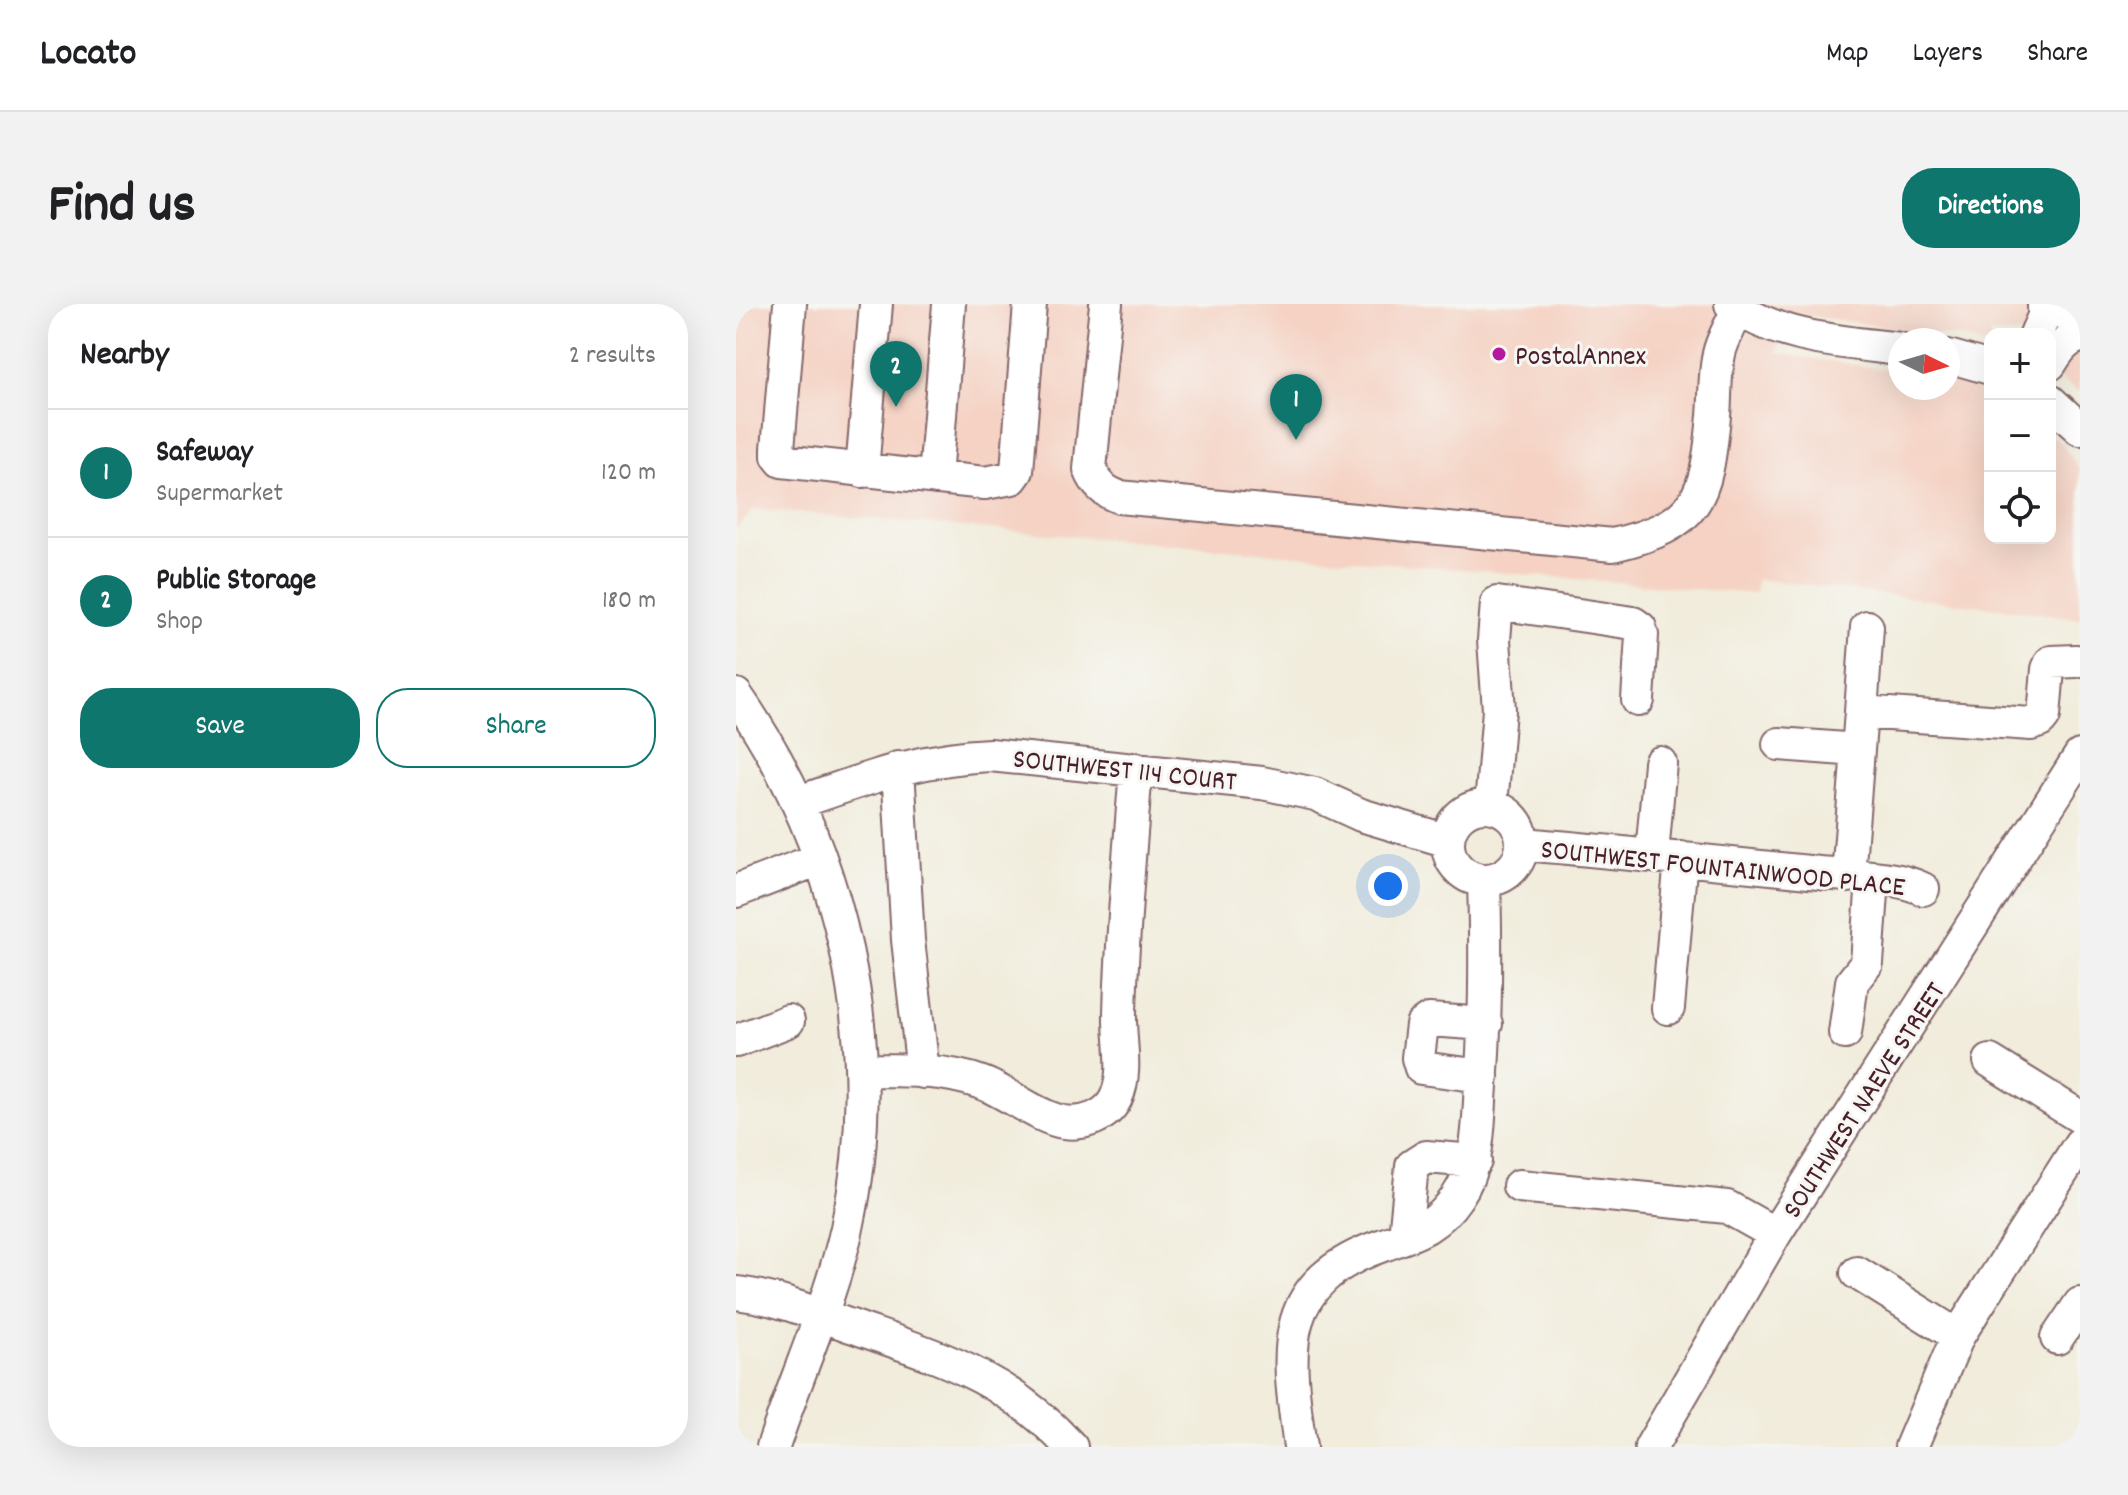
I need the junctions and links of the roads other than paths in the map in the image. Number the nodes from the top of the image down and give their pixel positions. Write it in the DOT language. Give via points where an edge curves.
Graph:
graph roads {
  1 [pos="790,304"];
  2 [pos="876,304"];
  3 [pos="949,304"];
  4 [pos="1030,304"];
  5 [pos="1106,304"];
  6 [pos="2044,304"];
  7 [pos="2051,304"];
  8 [pos="1735,307"];
  9 [pos="2039,328"];
  10 [pos="2078,334"];
  11 [pos="1888,347"];
  12 [pos="2056,355"];
  13 [pos="1960,359"];
  14 [pos="1984,366"];
  15 [pos="2056,407"];
  16 [pos="2080,429"];
  17 [pos="862,471"];
  18 [pos="935,478"];
  19 [pos="1867,627"];
  20 [pos="2076,661"];
  21 [pos="736,695"];
  22 [pos="1638,700"];
  23 [pos="1861,712"];
  24 [pos="1779,744"];
  25 [pos="1858,750"];
  26 [pos="2080,756"];
  27 [pos="1660,763"];
  28 [pos="898,768"];
  29 [pos="1136,769"];
  30 [pos="799,802"];
  31 [pos="1491,806"];
  32 [pos="1448,841"];
  33 [pos="1523,844"];
  34 [pos="1666,856"];
  35 [pos="819,859"];
  36 [pos="1861,877"];
  37 [pos="1484,880"];
  38 [pos="1923,889"];
  39 [pos="736,891"];
  40 [pos="1668,1008"];
  41 [pos="788,1021"];
  42 [pos="1486,1024"];
  43 [pos="1845,1033"];
  44 [pos="736,1041"];
  45 [pos="1990,1061"];
  46 [pos="861,1070"];
  47 [pos="923,1072"];
  48 [pos="1482,1076"];
  49 [pos="2080,1117"];
  50 [pos="2079,1150"];
  51 [pos="1475,1161"];
  52 [pos="1519,1186"];
  53 [pos="1775,1234"];
  54 [pos="1405,1237"];
  55 [pos="1857,1273"];
  56 [pos="736,1293"];
  57 [pos="2080,1304"];
  58 [pos="821,1315"];
  59 [pos="1958,1336"];
  60 [pos="2057,1338"];
  61 [pos="773,1447"];
  62 [pos="1071,1447"];
  63 [pos="1300,1447"];
  64 [pos="1651,1447"];
  65 [pos="1911,1447"];
  1 -- 17 [label="street" via="778,456 788,464"];
  2 -- 17 [label="street"];
  3 -- 18 [label="street"];
  4 -- 18 [label="street" via="1017,471 1012,478 985,483"];
  5 -- 8 [label="street" via="1090,469 1107,493 1613,545 1666,528 1699,498 1719,350"];
  6 -- 9 [label="street"];
  7 -- 10 [label="street"];
  8 -- 11 [label="street" via="1773,326 1818,338"];
  10 -- 12 [label="street"];
  13 -- 14 [label="street"];
  15 -- 16 [label="street"];
  17 -- 18 [label="street"];
  19 -- 23 [label="street"];
  20 -- 23 [label="street" via="2051,662 2044,716 2031,724"];
  21 -- 30 [label="street"];
  22 -- 31 [label="street" via="1642,635 1633,623 1497,603 1499,710"];
  23 -- 25 [label="street"];
  24 -- 25 [label="street"];
  25 -- 36 [label="street"];
  26 -- 53 [label="street, SOUTHWEST NAEVE STREET"];
  27 -- 34 [label="street"];
  28 -- 29 [label="street, SOUTHWEST 114 COURT" via="952,756 990,755"];
  28 -- 30 [label="street, SOUTHWEST 114 COURT"];
  28 -- 47 [label="street" via="908,940"];
  29 -- 32 [label="street, SOUTHWEST 114 COURT" via="1315,794 1361,815"];
  29 -- 47 [label="street" via="1120,1015 1122,1076 1116,1099 1090,1120 1061,1122 983,1083"];
  30 -- 35 [label="street"];
  31 -- 32 [label="street" via="1460,815"];
  31 -- 33 [label="street" via="1513,817"];
  32 -- 37 [label="street" via="1458,868"];
  33 -- 34 [label="street, SOUTHWEST FOUNTAINWOOD PLACE"];
  33 -- 37 [label="street" via="1511,870"];
  34 -- 36 [label="street, SOUTHWEST FOUNTAINWOOD PLACE"];
  34 -- 40 [label="street"];
  35 -- 39 [label="street"];
  35 -- 46 [label="street" via="846,944"];
  36 -- 38 [label="street, SOUTHWEST FOUNTAINWOOD PLACE"];
  36 -- 43 [label="street" via="1867,963 1852,982"];
  37 -- 42 [label="street"];
  41 -- 44 [label="street"];
  42 -- 48 [label="street"];
  42 -- 48 [label="street" via="1429,1020 1422,1025 1418,1058 1421,1068"];
  45 -- 49 [label="street"];
  46 -- 47 [label="street"];
  46 -- 58 [label="street" via="854,1192"];
  48 -- 51 [label="street"];
  50 -- 59 [label="street"];
  51 -- 54 [label="street" via="1443,1214 1428,1228"];
  51 -- 54 [label="street" via="1426,1157 1412,1166"];
  52 -- 53 [label="street" via="1727,1207"];
  53 -- 64 [label="street, SOUTHWEST NAEVE STREET"];
  54 -- 63 [label="street" via="1354,1255 1326,1273 1305,1299 1292,1334 1290,1375"];
  55 -- 59 [label="street"];
  56 -- 58 [label="street"];
  57 -- 60 [label="street"];
  58 -- 61 [label="street"];
  58 -- 62 [label="street" via="950,1360 1025,1403"];
  59 -- 65 [label="street"];
}
